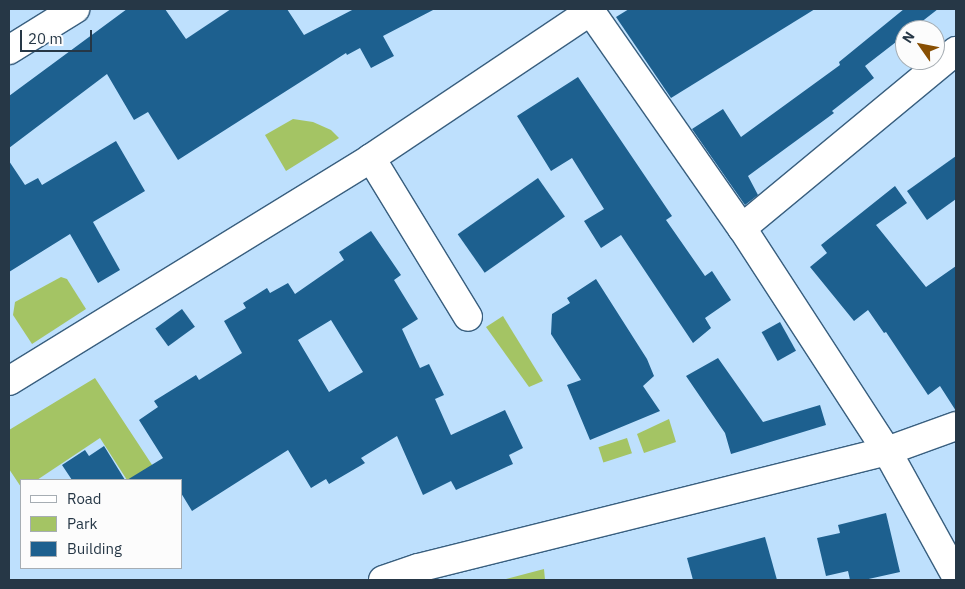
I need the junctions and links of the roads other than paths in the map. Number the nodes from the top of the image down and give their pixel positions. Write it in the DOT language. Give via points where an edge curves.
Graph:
graph roads {
  1 [pos="74,9"];
  2 [pos="590,10"];
  3 [pos="9,50"];
  4 [pos="956,51"];
  5 [pos="371,158"];
  6 [pos="742,228"];
  7 [pos="468,317"];
  8 [pos="9,381"];
  9 [pos="956,426"];
  10 [pos="887,452"];
  11 [pos="956,576"];
  12 [pos="383,580"];
  1 -- 3 [label="street"];
  2 -- 5 [label="street"];
  2 -- 6 [label="street"];
  4 -- 6 [label="street"];
  5 -- 7 [label="street"];
  5 -- 8 [label="street"];
  6 -- 10 [label="street"];
  9 -- 10 [label="street"];
  10 -- 11 [label="street"];
  10 -- 12 [label="street" via="418,568"];
}
